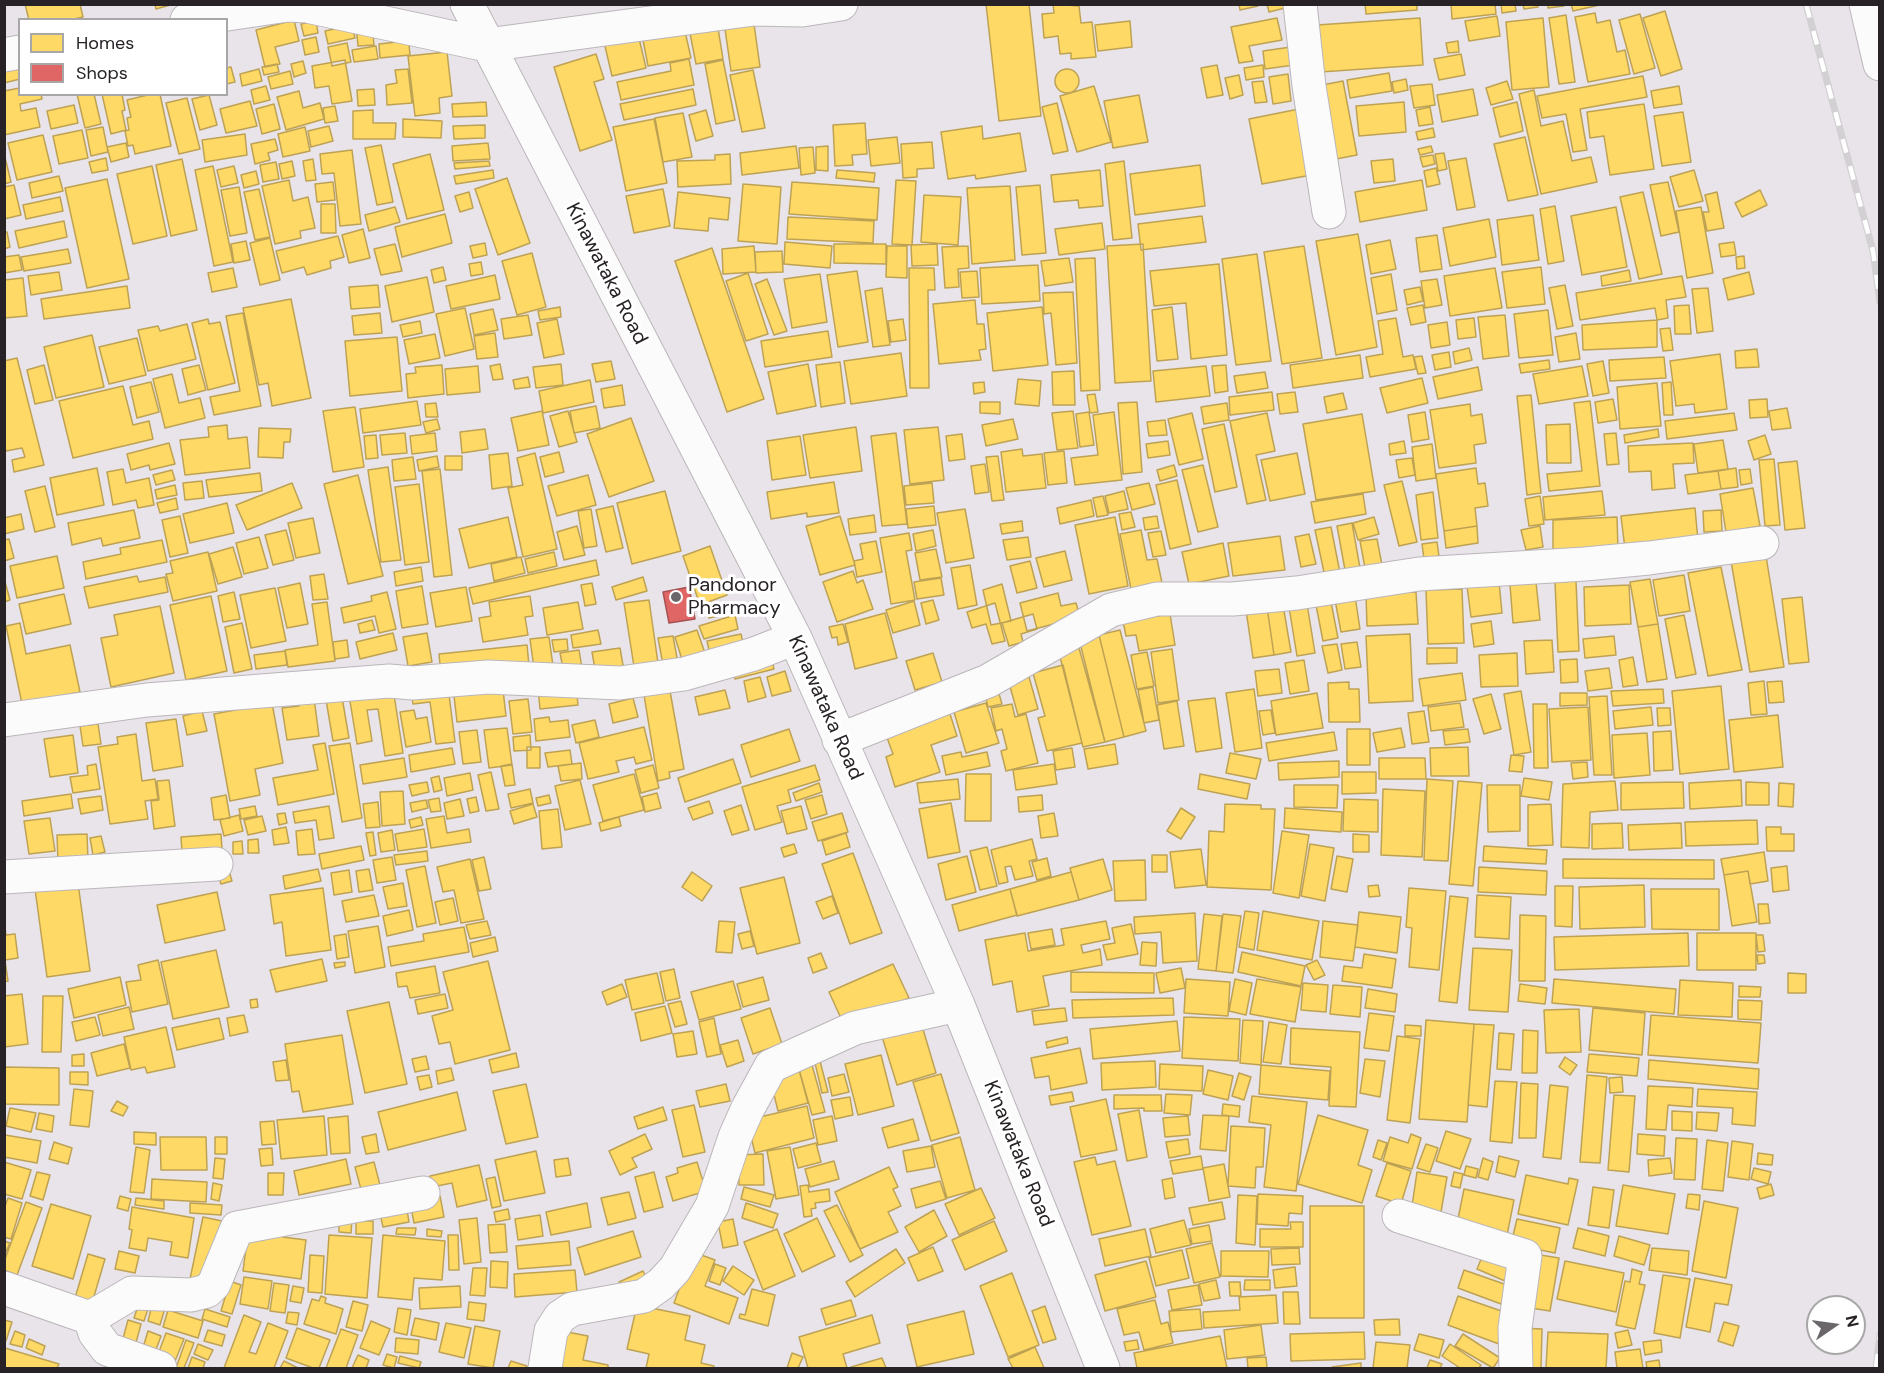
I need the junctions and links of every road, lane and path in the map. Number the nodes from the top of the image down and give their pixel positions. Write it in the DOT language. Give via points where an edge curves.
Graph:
graph roads {
  1 [pos="467,4"];
  2 [pos="841,4"];
  3 [pos="1300,4"];
  4 [pos="1866,4"];
  5 [pos="197,18"];
  6 [pos="487,45"];
  7 [pos="1880,64"];
  8 [pos="1329,212"];
  9 [pos="1762,543"];
  10 [pos="795,638"];
  11 [pos="4,720"];
  12 [pos="839,740"];
  13 [pos="216,864"];
  14 [pos="4,878"];
  15 [pos="958,1005"];
  16 [pos="423,1193"];
  17 [pos="1399,1216"];
  18 [pos="4,1288"];
  19 [pos="90,1318"];
  20 [pos="160,1368"];
  21 [pos="544,1368"];
  22 [pos="1104,1368"];
  23 [pos="1516,1368"];
  1 -- 6 [label="street, Kinawataka Road"];
  2 -- 6 [label="street" via="802,10 754,9"];
  3 -- 8 [label="street"];
  4 -- 7 [label="street"];
  5 -- 6 [label="street" via="288,5 307,6"];
  6 -- 10 [label="street, Kinawataka Road"];
  9 -- 12 [label="street" via="1596,563 1419,574 1233,599 1157,599 1111,610 988,681"];
  10 -- 11 [label="street" via="684,674 620,683 488,677 389,681 147,700"];
  10 -- 12 [label="street, Kinawataka Road"];
  12 -- 15 [label="street, Kinawataka Road"];
  13 -- 14 [label="street"];
  15 -- 21 [label="street" via="855,1028 771,1066 735,1137 712,1206 675,1269 644,1296 572,1309 560,1317 551,1331"];
  15 -- 22 [label="street, Kinawataka Road"];
  16 -- 19 [label="street" via="237,1228 214,1284 207,1291 132,1293"];
  17 -- 23 [label="street" via="1525,1256 1515,1328"];
  18 -- 19 [label="street"];
  19 -- 20 [label="street" via="95,1334 107,1349"];
}
